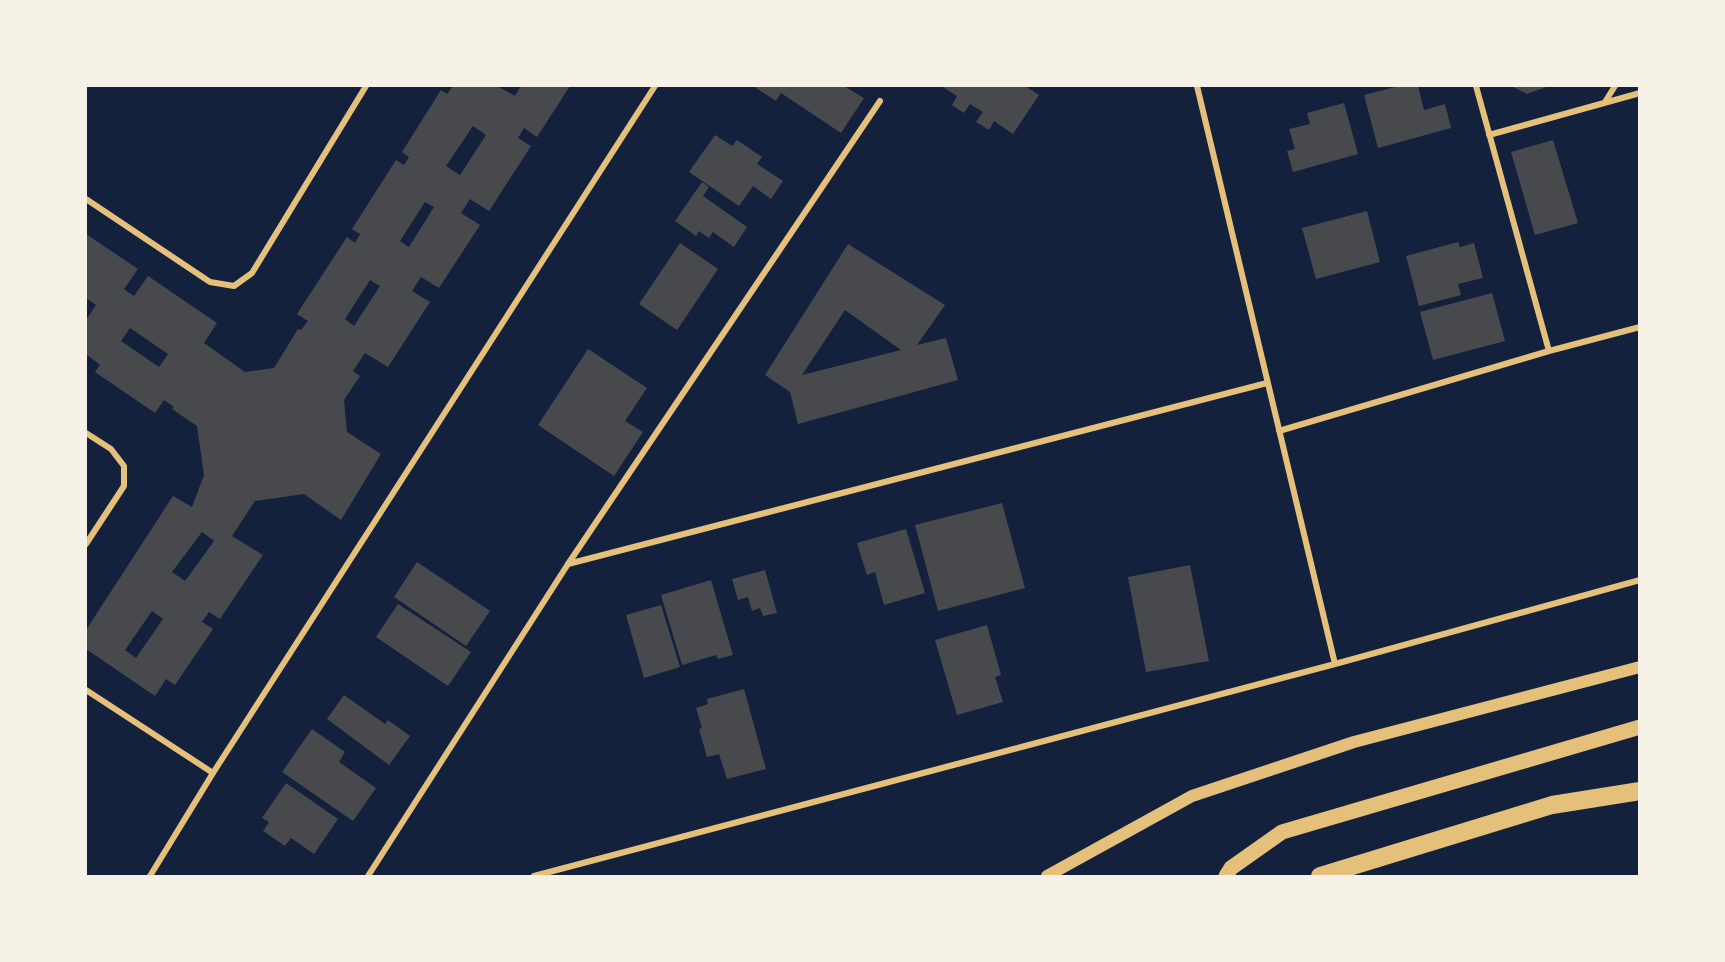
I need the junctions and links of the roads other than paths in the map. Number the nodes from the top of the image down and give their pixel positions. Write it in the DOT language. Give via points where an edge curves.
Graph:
graph roads {
  1 [pos="366,86"];
  2 [pos="655,86"];
  3 [pos="1197,86"];
  4 [pos="1476,86"];
  5 [pos="1615,86"];
  6 [pos="1640,93"];
  7 [pos="880,101"];
  8 [pos="1605,102"];
  9 [pos="1489,135"];
  10 [pos="86,199"];
  11 [pos="1640,327"];
  12 [pos="1550,351"];
  13 [pos="1267,383"];
  14 [pos="1279,431"];
  15 [pos="86,433"];
  16 [pos="86,544"];
  17 [pos="568,564"];
  18 [pos="1640,580"];
  19 [pos="1335,664"];
  20 [pos="1640,667"];
  21 [pos="86,690"];
  22 [pos="1640,727"];
  23 [pos="213,773"];
  24 [pos="1640,791"];
  25 [pos="150,876"];
  26 [pos="368,876"];
  27 [pos="534,876"];
  28 [pos="1047,876"];
  29 [pos="1226,876"];
  30 [pos="1320,876"];
  1 -- 10 [label="street" via="252,273 234,286 210,282"];
  2 -- 23 [label="street"];
  3 -- 13 [label="street"];
  4 -- 9 [label="street"];
  5 -- 8 [label="street"];
  6 -- 8 [label="street"];
  7 -- 17 [label="street"];
  8 -- 9 [label="street"];
  9 -- 12 [label="street"];
  11 -- 12 [label="street"];
  12 -- 14 [label="street"];
  13 -- 14 [label="street"];
  13 -- 17 [label="street"];
  14 -- 19 [label="street"];
  15 -- 16 [label="street" via="111,449 124,466 124,486"];
  17 -- 26 [label="street"];
  18 -- 19 [label="street"];
  19 -- 27 [label="street"];
  20 -- 28 [label="main road" via="1354,742 1192,796"];
  21 -- 23 [label="street"];
  22 -- 29 [label="main road" via="1282,832 1231,868"];
  23 -- 25 [label="street"];
  24 -- 30 [label="highway" via="1552,805"];
}
